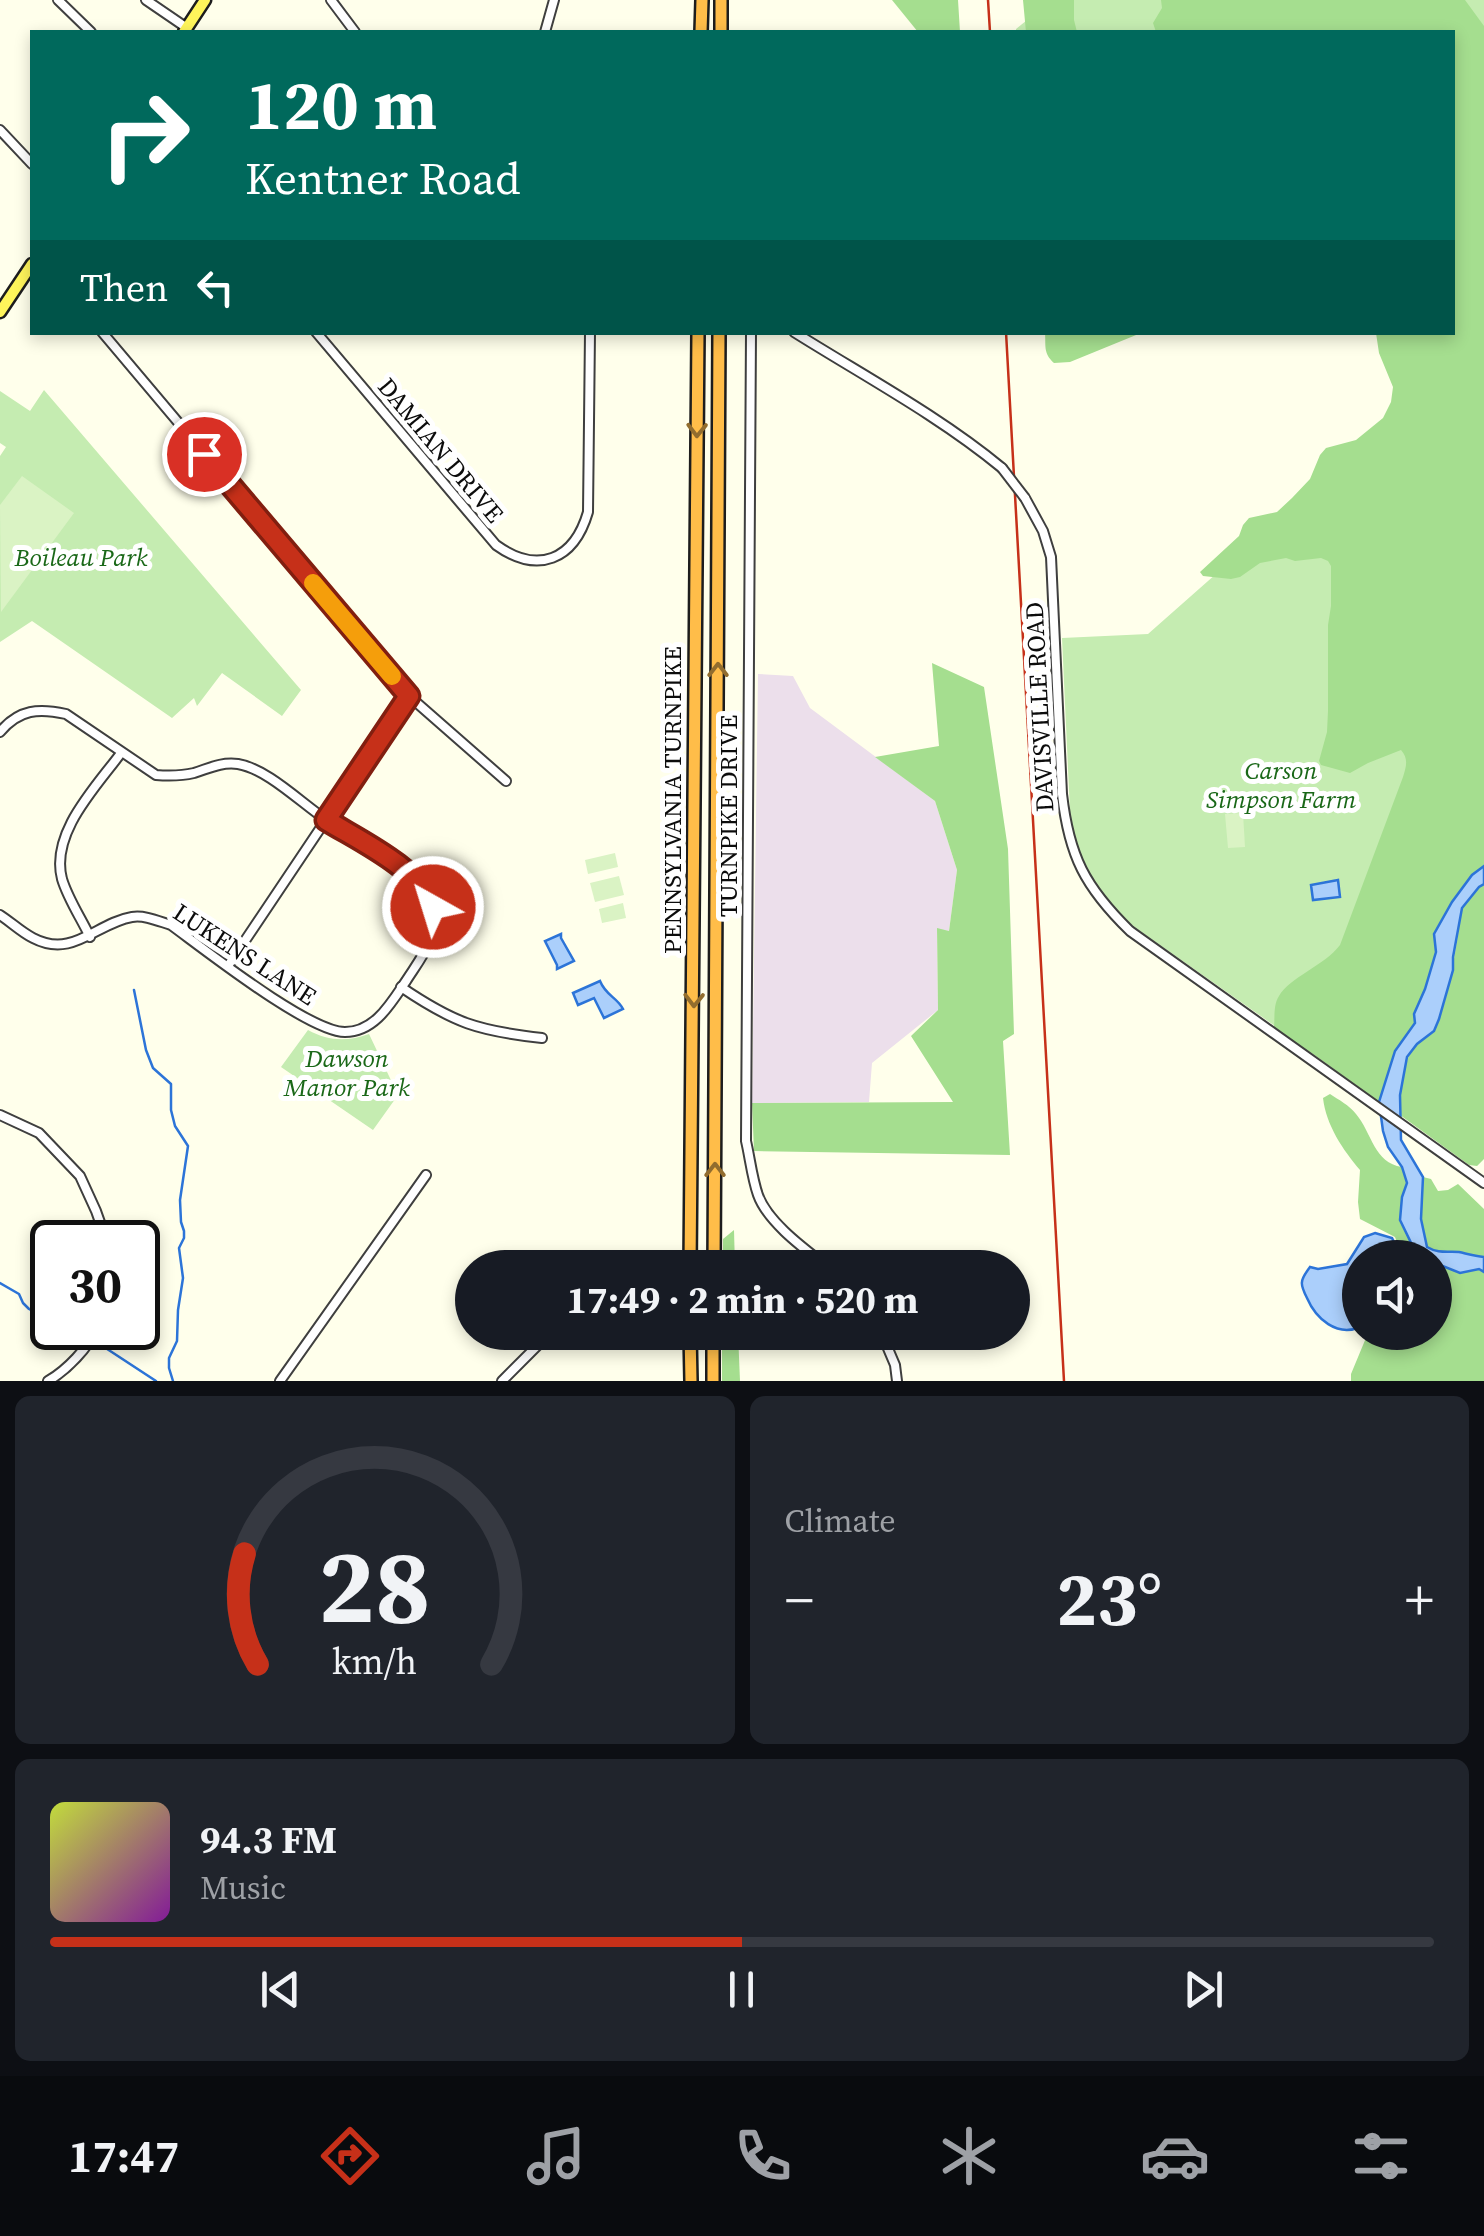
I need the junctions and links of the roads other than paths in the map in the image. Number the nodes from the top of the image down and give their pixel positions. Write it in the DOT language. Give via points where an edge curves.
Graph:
graph roads {
  1 [pos="58,0"];
  2 [pos="146,0"];
  3 [pos="205,0"];
  4 [pos="331,0"];
  5 [pos="554,0"];
  6 [pos="702,0"];
  7 [pos="721,0"];
  8 [pos="89,30"];
  9 [pos="185,30"];
  10 [pos="353,30"];
  11 [pos="546,30"];
  12 [pos="701,30"];
  13 [pos="721,30"];
  14 [pos="0,130"];
  15 [pos="30,162"];
  16 [pos="30,267"];
  17 [pos="0,312"];
  18 [pos="105,335"];
  19 [pos="319,335"];
  20 [pos="590,335"];
  21 [pos="698,335"];
  22 [pos="719,335"];
  23 [pos="751,335"];
  24 [pos="799,335"];
  25 [pos="409,696"];
  26 [pos="0,732"];
  27 [pos="121,753"];
  28 [pos="506,782"];
  29 [pos="326,820"];
  30 [pos="0,915"];
  31 [pos="90,937"];
  32 [pos="228,966"];
  33 [pos="401,987"];
  34 [pos="542,1038"];
  35 [pos="0,1114"];
  36 [pos="426,1175"];
  37 [pos="1484,1183"];
  38 [pos="99,1220"];
  39 [pos="690,1250"];
  40 [pos="714,1250"];
  41 [pos="806,1250"];
  42 [pos="82,1350"];
  43 [pos="534,1350"];
  44 [pos="690,1350"];
  45 [pos="713,1350"];
  46 [pos="889,1350"];
  47 [pos="48,1381"];
  48 [pos="280,1381"];
  49 [pos="502,1381"];
  50 [pos="691,1381"];
  51 [pos="712,1381"];
  52 [pos="898,1381"];
  1 -- 8 [label="street"];
  2 -- 9 [label="street"];
  3 -- 9 [label="main road"];
  4 -- 10 [label="street"];
  5 -- 11 [label="street"];
  6 -- 12 [label="highway"];
  7 -- 13 [label="highway"];
  14 -- 15 [label="street"];
  16 -- 17 [label="main road"];
  18 -- 25 [label="street"];
  19 -- 20 [label="street, DAMIAN DRIVE" via="496,545 510,556 544,560 576,542 588,512"];
  21 -- 39 [label="highway, PENNSYLVANIA TURNPIKE, one-way"];
  40 -- 22 [label="highway, PENNSYLVANIA TURNPIKE, one-way"];
  23 -- 41 [label="street, TURNPIKE DRIVE" via="746,1141 759,1198"];
  24 -- 37 [label="street, DAVISVILLE ROAD, bridge" via="978,448 1002,468 1043,531 1051,558 1066,831 1108,910"];
  25 -- 28 [label="street"];
  25 -- 29 [label="street"];
  26 -- 27 [label="street" via="25,712 51,711 66,714"];
  27 -- 29 [label="street" via="156,775 239,764"];
  27 -- 31 [label="street" via="72,820 61,850 66,891"];
  29 -- 32 [label="street"];
  29 -- 33 [label="street" via="428,893 432,941"];
  30 -- 31 [label="street, LUKENS LANE" via="44,942"];
  31 -- 32 [label="street, LUKENS LANE" via="126,918 152,918"];
  32 -- 33 [label="street, LUKENS LANE" via="324,1028 346,1032 375,1022"];
  33 -- 34 [label="street" via="457,1021"];
  35 -- 38 [label="street" via="39,1132 80,1176"];
  36 -- 48 [label="street"];
  42 -- 47 [label="street"];
  43 -- 49 [label="street"];
  44 -- 50 [label="highway"];
  45 -- 51 [label="highway"];
  46 -- 52 [label="street"];
}
